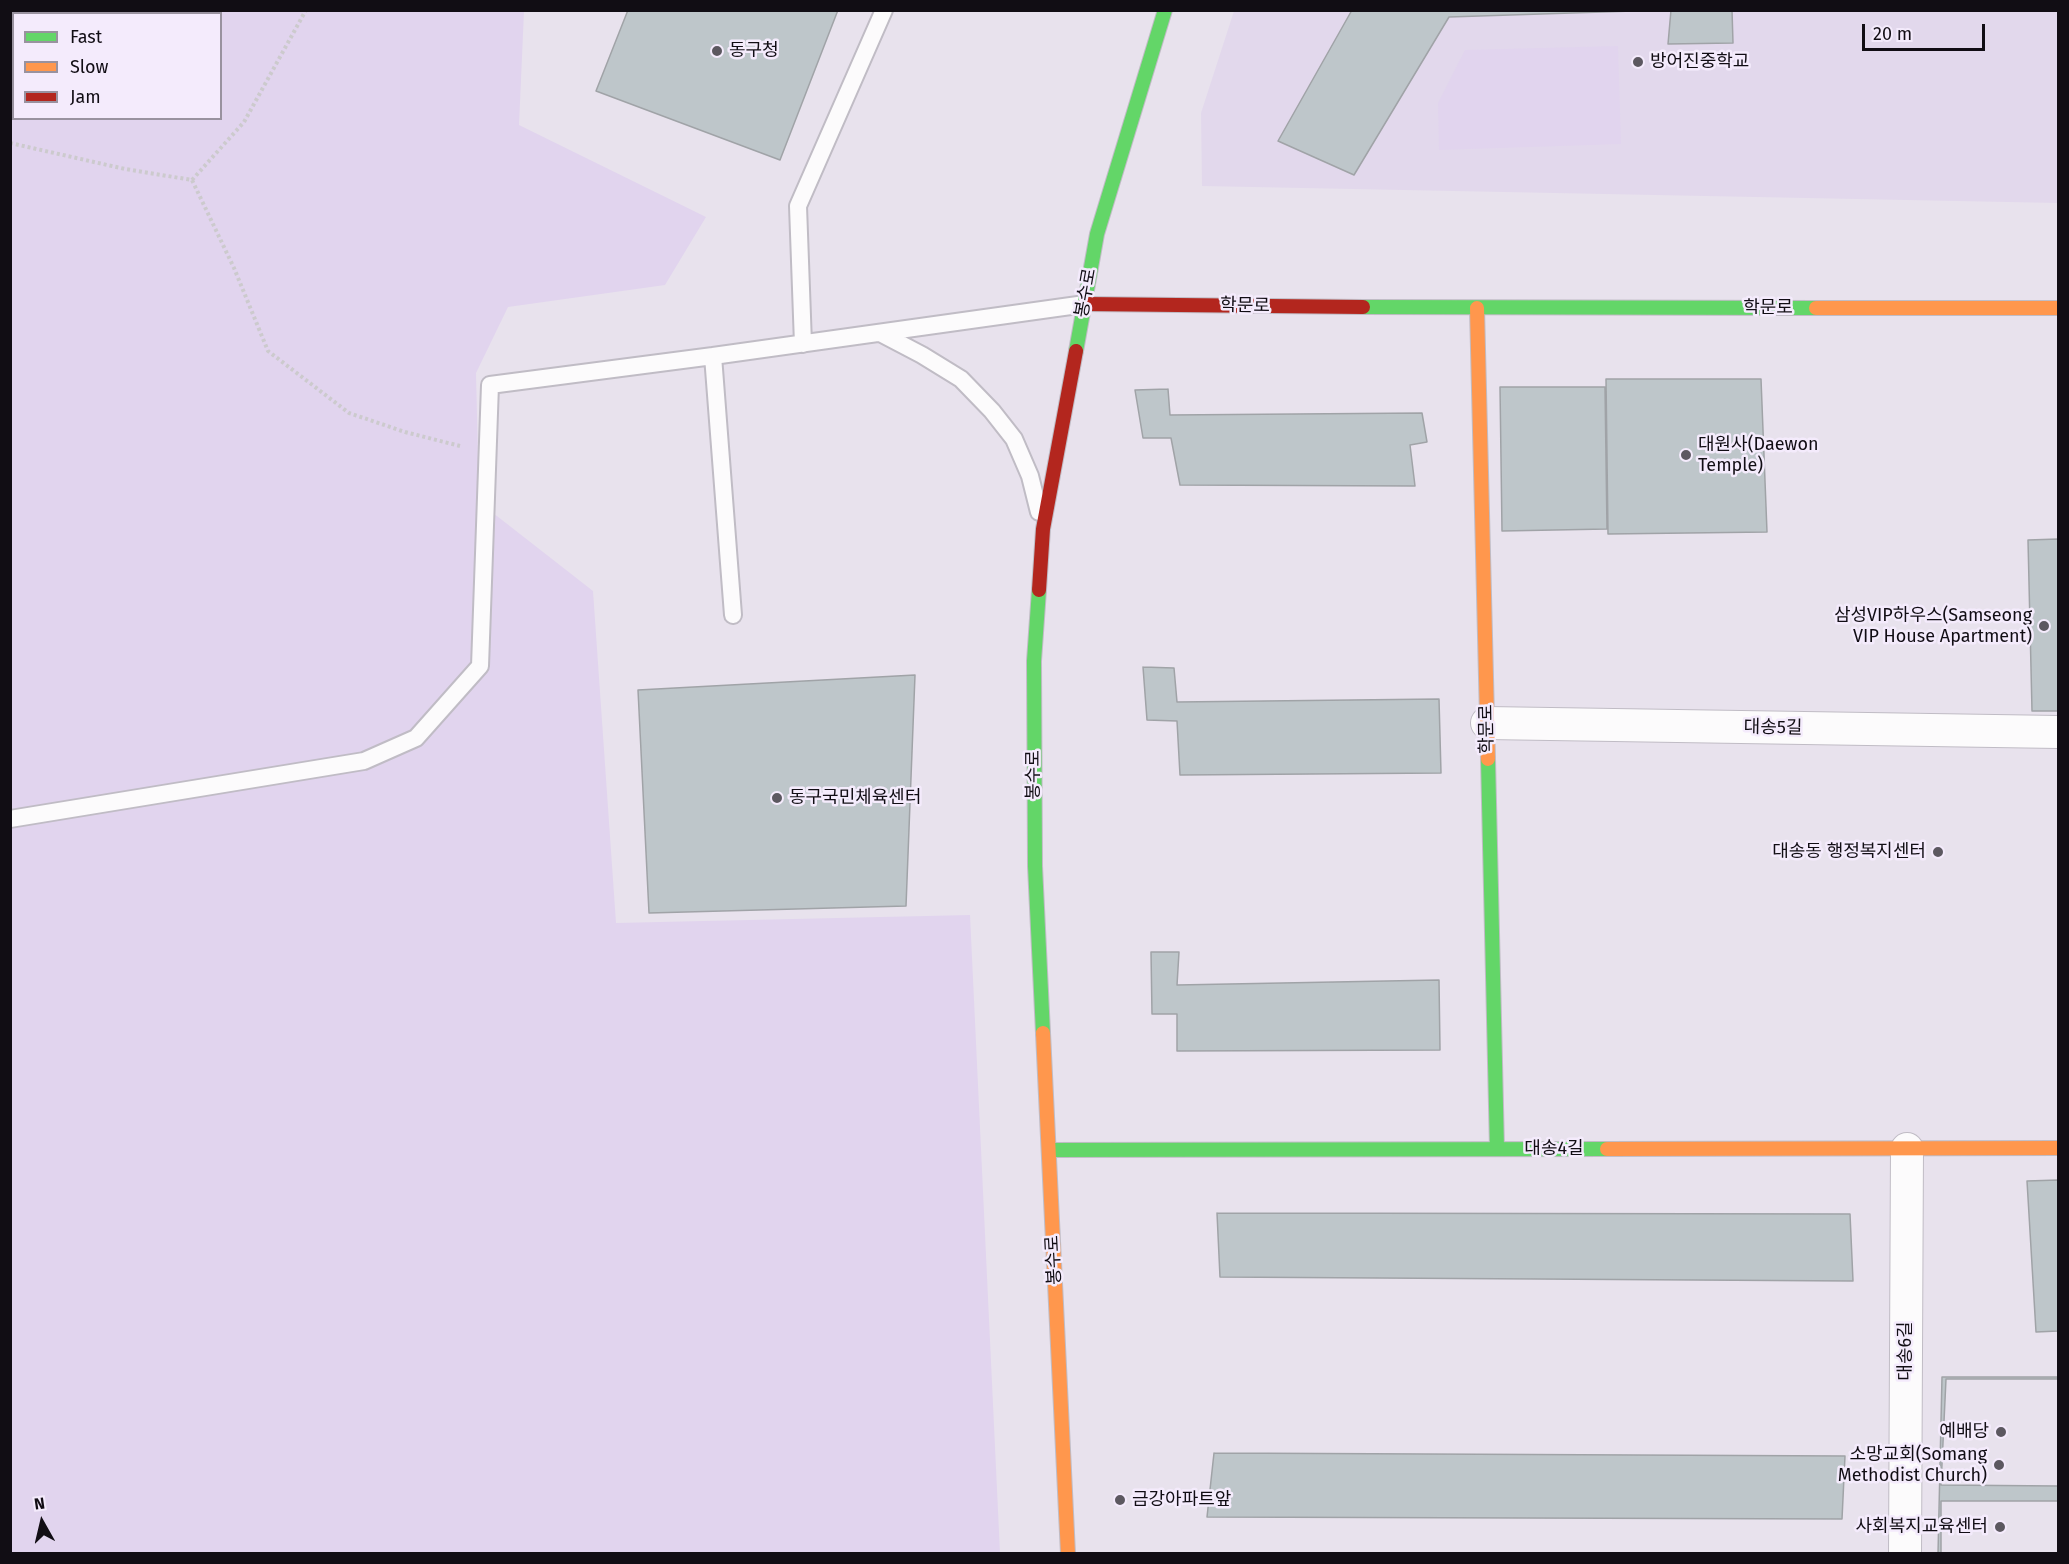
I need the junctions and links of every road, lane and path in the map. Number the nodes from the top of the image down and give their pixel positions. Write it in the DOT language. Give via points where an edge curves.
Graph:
graph roads {
  1 [pos="306,10"];
  2 [pos="884,10"];
  3 [pos="1165,10"];
  4 [pos="10,143"];
  5 [pos="192,180"];
  6 [pos="1084,304"];
  7 [pos="1477,308"];
  8 [pos="2058,308"];
  9 [pos="880,333"];
  10 [pos="802,344"];
  11 [pos="713,356"];
  12 [pos="488,453"];
  13 [pos="1043,529"];
  14 [pos="732,615"];
  15 [pos="1487,723"];
  16 [pos="2058,732"];
  17 [pos="10,819"];
  18 [pos="2058,1148"];
  19 [pos="1497,1149"];
  20 [pos="1907,1149"];
  21 [pos="1049,1150"];
  22 [pos="1068,1554"];
  23 [pos="1905,1554"];
  1 -- 5 [label="path" via="244,122"];
  2 -- 10 [label="lane" via="798,206"];
  3 -- 6 [label="street, 봉수로" via="1097,234"];
  4 -- 5 [label="path"];
  5 -- 12 [label="path" via="268,351 349,413"];
  6 -- 7 [label="street, 학문로"];
  6 -- 9 [label="lane"];
  6 -- 13 [label="street, 봉수로"];
  7 -- 8 [label="street, 학문로"];
  7 -- 15 [label="street, 학문로"];
  9 -- 10 [label="lane"];
  9 -- 13 [label="lane" via="961,379 992,411 1014,439 1030,476"];
  10 -- 11 [label="lane"];
  11 -- 12 [label="lane" via="490,385"];
  11 -- 14 [label="lane"];
  12 -- 17 [label="lane" via="480,666 416,738 364,761"];
  13 -- 21 [label="street, 봉수로" via="1034,661 1035,855"];
  15 -- 16 [label="street, 대송5길"];
  15 -- 19 [label="street, 학문로"];
  18 -- 20 [label="street, 대송4길"];
  19 -- 20 [label="street, 대송4길"];
  19 -- 21 [label="street, 대송4길"];
  20 -- 23 [label="street, 대송6길"];
  21 -- 22 [label="street, 봉수로"];
}
